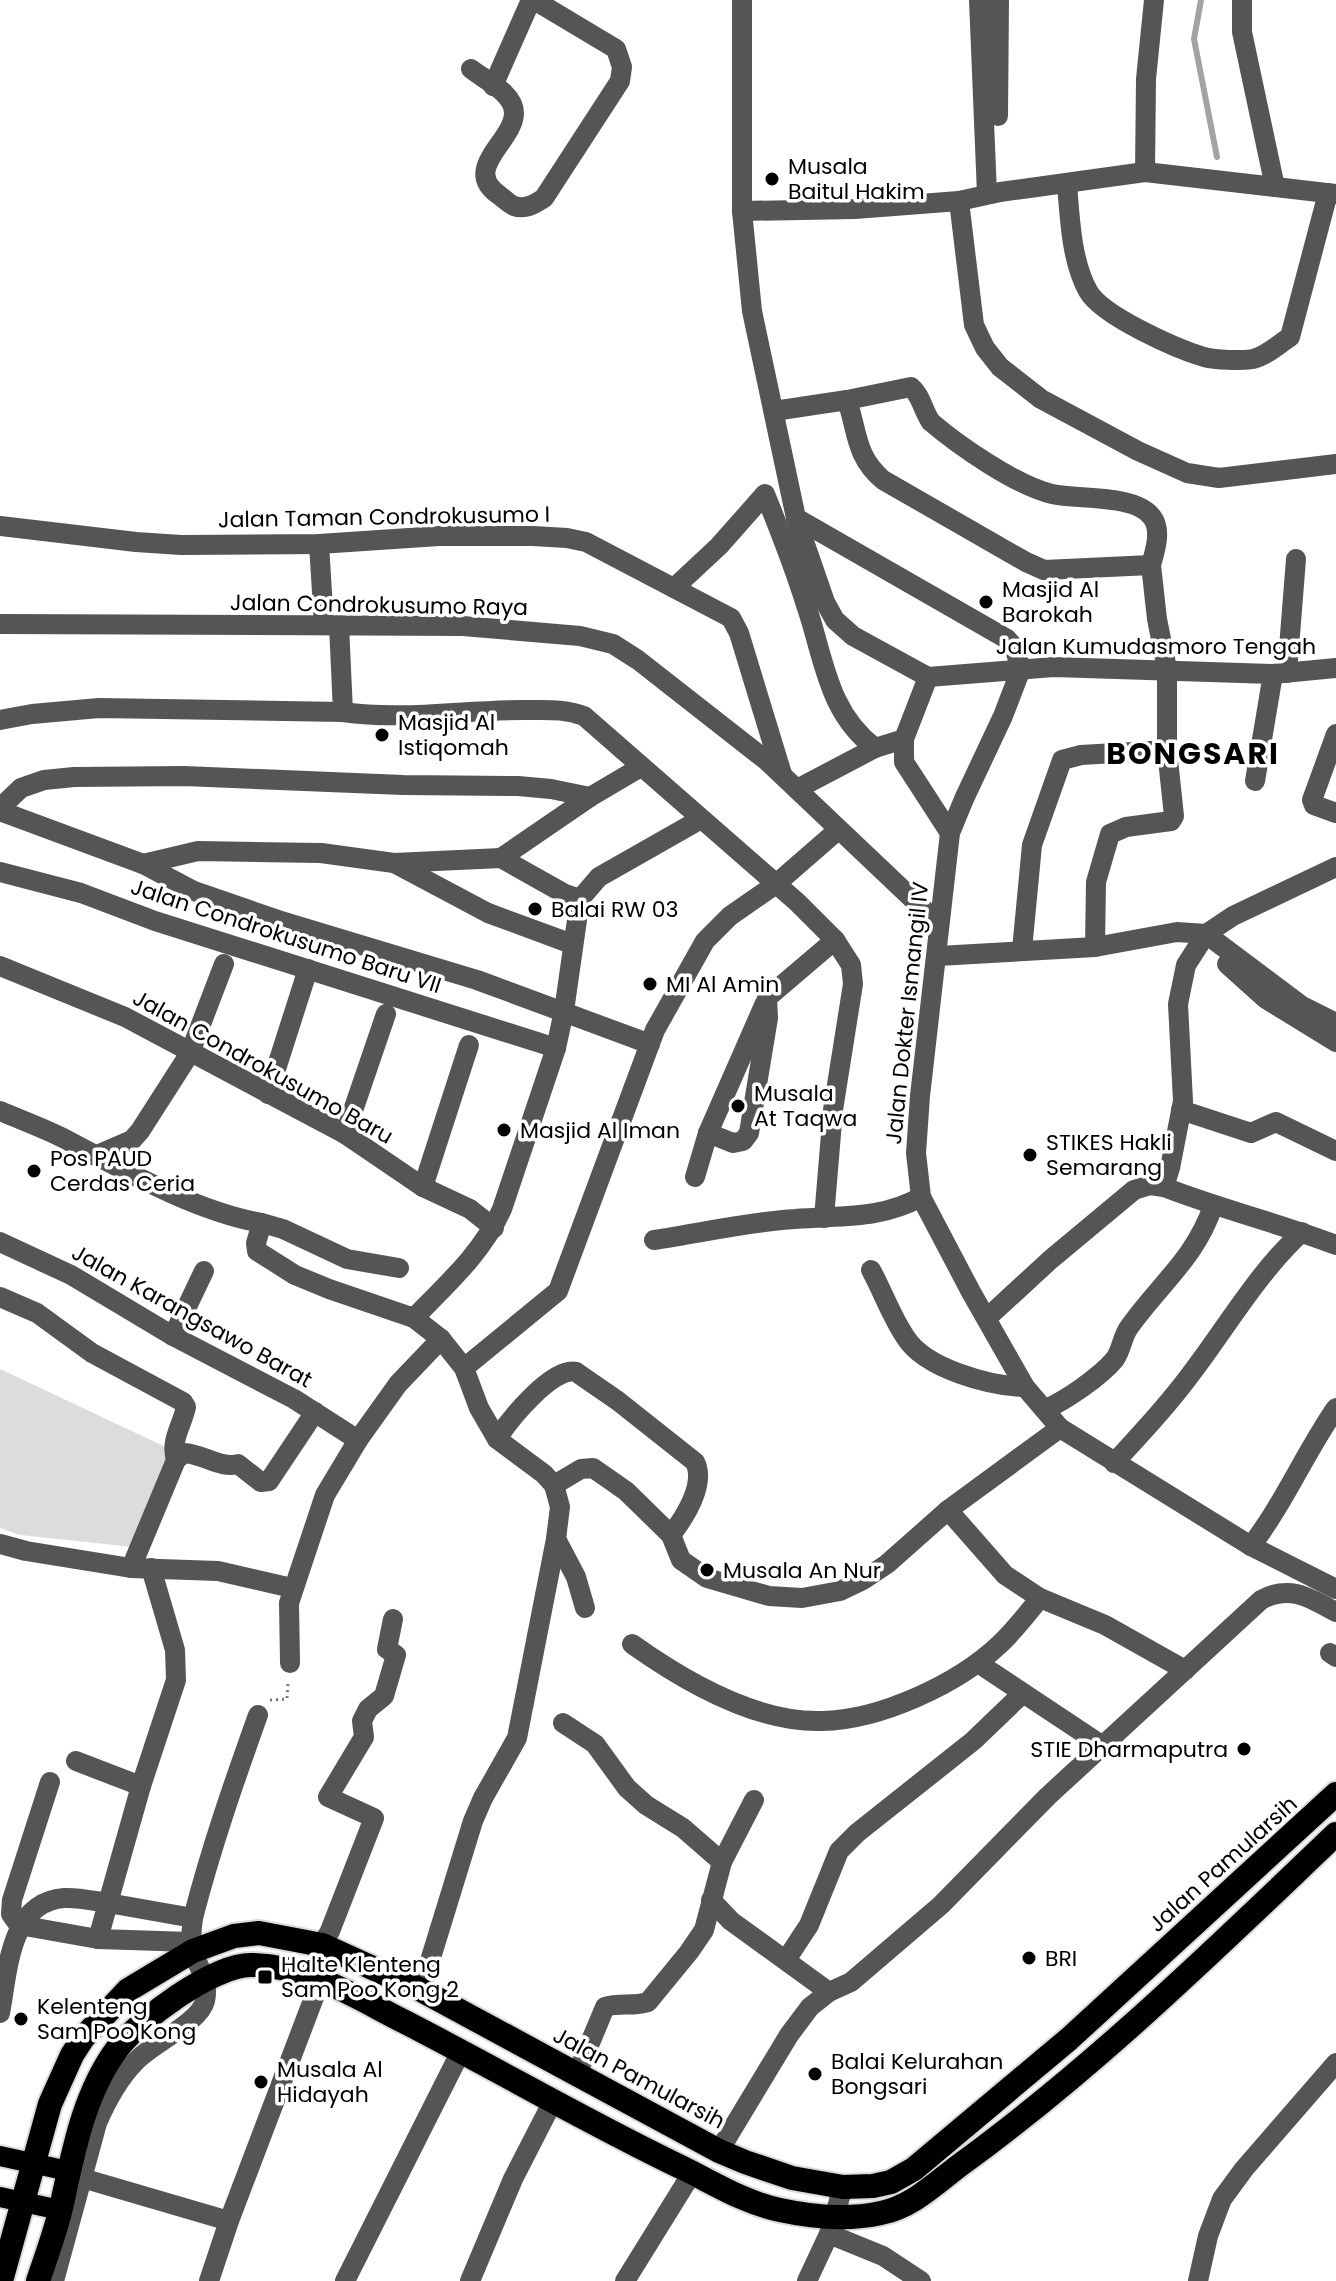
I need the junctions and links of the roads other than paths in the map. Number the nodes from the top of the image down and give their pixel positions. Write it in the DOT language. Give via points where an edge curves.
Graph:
graph roads {
  1 [pos="532,0"];
  2 [pos="742,0"];
  3 [pos="979,0"];
  4 [pos="999,0"];
  5 [pos="1154,0"];
  6 [pos="1242,0"];
  7 [pos="471,69"];
  8 [pos="493,86"];
  9 [pos="1145,172"];
  10 [pos="1067,184"];
  11 [pos="1275,187"];
  12 [pos="993,193"];
  13 [pos="1332,194"];
  14 [pos="959,201"];
  15 [pos="742,211"];
  16 [pos="847,400"];
  17 [pos="774,411"];
  18 [pos="1336,464"];
  19 [pos="796,518"];
  20 [pos="0,526"];
  21 [pos="319,544"];
  22 [pos="1296,559"];
  23 [pos="1151,565"];
  24 [pos="674,588"];
  25 [pos="0,624"];
  26 [pos="331,625"];
  27 [pos="853,636"];
  28 [pos="820,651"];
  29 [pos="1336,668"];
  30 [pos="1021,669"];
  31 [pos="1167,669"];
  32 [pos="1280,673"];
  33 [pos="928,677"];
  34 [pos="343,712"];
  35 [pos="0,720"];
  36 [pos="1336,734"];
  37 [pos="904,739"];
  38 [pos="875,748"];
  39 [pos="1167,750"];
  40 [pos="641,767"];
  41 [pos="782,774"];
  42 [pos="1255,781"];
  43 [pos="797,789"];
  44 [pos="590,797"];
  45 [pos="0,810"];
  46 [pos="1336,813"];
  47 [pos="701,819"];
  48 [pos="838,830"];
  49 [pos="950,833"];
  50 [pos="501,858"];
  51 [pos="394,863"];
  52 [pos="143,864"];
  53 [pos="1336,867"];
  54 [pos="0,872"];
  55 [pos="776,884"];
  56 [pos="580,899"];
  57 [pos="939,924"];
  58 [pos="835,940"];
  59 [pos="1204,940"];
  60 [pos="572,944"];
  61 [pos="1095,947"];
  62 [pos="1022,950"];
  63 [pos="938,956"];
  64 [pos="224,964"];
  65 [pos="0,966"];
  66 [pos="308,969"];
  67 [pos="767,998"];
  68 [pos="564,1011"];
  69 [pos="386,1014"];
  70 [pos="1335,1036"];
  71 [pos="650,1044"];
  72 [pos="469,1045"];
  73 [pos="556,1048"];
  74 [pos="190,1053"];
  75 [pos="268,1094"];
  76 [pos="1181,1110"];
  77 [pos="0,1111"];
  78 [pos="708,1133"];
  79 [pos="345,1134"];
  80 [pos="1336,1151"];
  81 [pos="95,1156"];
  82 [pos="695,1177"];
  83 [pos="423,1187"];
  84 [pos="1164,1187"];
  85 [pos="921,1197"];
  86 [pos="1213,1206"];
  87 [pos="824,1218"];
  88 [pos="262,1223"];
  89 [pos="494,1228"];
  90 [pos="1302,1232"];
  91 [pos="654,1240"];
  92 [pos="0,1242"];
  93 [pos="1336,1245"];
  94 [pos="399,1268"];
  95 [pos="871,1270"];
  96 [pos="204,1271"];
  97 [pos="0,1297"];
  98 [pos="414,1318"];
  99 [pos="987,1318"];
  100 [pos="173,1336"];
  101 [pos="441,1339"];
  102 [pos="464,1368"];
  103 [pos="1025,1387"];
  104 [pos="1336,1408"];
  105 [pos="1046,1409"];
  106 [pos="315,1412"];
  107 [pos="1060,1428"];
  108 [pos="497,1439"];
  109 [pos="358,1440"];
  110 [pos="176,1460"];
  111 [pos="1114,1463"];
  112 [pos="554,1485"];
  113 [pos="948,1510"];
  114 [pos="671,1535"];
  115 [pos="556,1539"];
  116 [pos="0,1544"];
  117 [pos="1251,1546"];
  118 [pos="141,1568"];
  119 [pos="1333,1581"];
  120 [pos="292,1588"];
  121 [pos="1040,1598"];
  122 [pos="585,1608"];
  123 [pos="1336,1612"];
  124 [pos="393,1619"];
  125 [pos="632,1644"];
  126 [pos="290,1663"];
  127 [pos="978,1663"];
  128 [pos="1185,1670"];
  129 [pos="1022,1694"];
  130 [pos="258,1715"];
  131 [pos="563,1723"];
  132 [pos="1103,1746"];
  133 [pos="76,1761"];
  134 [pos="50,1782"];
  135 [pos="141,1786"];
  136 [pos="1336,1794"];
  137 [pos="754,1800"];
  138 [pos="1336,1834"];
  139 [pos="722,1862"];
  140 [pos="711,1900"];
  141 [pos="108,1903"];
  142 [pos="193,1918"];
  143 [pos="19,1925"];
  144 [pos="98,1939"];
  145 [pos="322,1945"];
  146 [pos="192,1946"];
  147 [pos="6,1952"];
  148 [pos="786,1960"];
  149 [pos="207,1979"];
  150 [pos="321,1979"];
  151 [pos="421,1990"];
  152 [pos="829,1992"];
  153 [pos="0,2013"];
  154 [pos="461,2051"];
  155 [pos="1336,2063"];
  156 [pos="577,2074"];
  157 [pos="553,2101"];
  158 [pos="719,2151"];
  159 [pos="0,2156"];
  160 [pos="34,2163"];
  161 [pos="692,2173"];
  162 [pos="75,2175"];
  163 [pos="843,2187"];
  164 [pos="0,2197"];
  165 [pos="24,2202"];
  166 [pos="60,2210"];
  167 [pos="229,2221"];
  168 [pos="832,2226"];
  169 [pos="1,2281"];
  170 [pos="38,2281"];
  171 [pos="54,2281"];
  172 [pos="209,2281"];
  173 [pos="345,2281"];
  174 [pos="470,2281"];
  175 [pos="625,2281"];
  176 [pos="807,2281"];
  177 [pos="921,2281"];
  178 [pos="1198,2281"];
  1 -- 8 [label="street"];
  1 -- 8 [label="street" via="616,49 622,67 614,92 544,198 534,205 514,206 485,179 489,159 514,111 510,99"];
  2 -- 15 [label="street"];
  3 -- 12 [label="street"];
  4 -- 12 [label="street"];
  5 -- 9 [label="street"];
  6 -- 11 [label="street" via="1242,32"];
  7 -- 8 [label="street"];
  9 -- 10 [label="street"];
  9 -- 11 [label="street"];
  10 -- 12 [label="street"];
  10 -- 13 [label="street" via="1079,265 1098,303 1114,316 1207,357 1254,359 1290,337"];
  11 -- 13 [label="street"];
  12 -- 14 [label="street"];
  14 -- 15 [label="street"];
  14 -- 18 [label="street" via="974,325 1000,367 1041,399 1187,473 1219,478"];
  15 -- 17 [label="street" via="752,311"];
  16 -- 17 [label="street"];
  16 -- 23 [label="street" via="869,468 1026,562 1044,570"];
  16 -- 23 [label="street" via="911,387 931,422 1022,483 1047,493 1091,497 1147,512 1156,525"];
  17 -- 19 [label="street"];
  19 -- 27 [label="street" via="825,602"];
  19 -- 30 [label="street" via="1007,639"];
  20 -- 21 [label="street, Jalan Taman Condrokusumo I" via="151,543"];
  21 -- 24 [label="street, Jalan Taman Condrokusumo I" via="439,536 567,538 586,542"];
  21 -- 26 [label="street"];
  22 -- 32 [label="street"];
  23 -- 31 [label="street"];
  24 -- 28 [label="street" via="765,494"];
  24 -- 41 [label="street, Jalan Taman Condrokusumo I" via="731,618"];
  25 -- 26 [label="street, Jalan Condrokusumo Raya"];
  26 -- 34 [label="street"];
  26 -- 41 [label="street, Jalan Condrokusumo Raya" via="463,626 580,636 613,644"];
  27 -- 28 [label="street"];
  27 -- 33 [label="street"];
  28 -- 38 [label="street" via="848,722"];
  29 -- 32 [label="street, Jalan Kumudasmoro Tengah"];
  30 -- 31 [label="street, Jalan Kumudasmoro Tengah"];
  30 -- 33 [label="street, Jalan Kumudasmoro Tengah"];
  30 -- 49 [label="street, Jalan Dokter Ismangil IV"];
  31 -- 32 [label="street, Jalan Kumudasmoro Tengah"];
  31 -- 39 [label="street"];
  32 -- 42 [label="street"];
  33 -- 37 [label="street"];
  34 -- 35 [label="street" via="99,708"];
  34 -- 40 [label="street" via="379,716 569,710 584,716"];
  36 -- 46 [label="street" via="1312,800 1318,808"];
  37 -- 38 [label="street"];
  37 -- 49 [label="street" via="904,762"];
  38 -- 43 [label="street"];
  39 -- 61 [label="street" via="1174,816 1171,821 1110,834 1096,882"];
  39 -- 62 [label="street" via="1062,760 1032,845"];
  40 -- 44 [label="street"];
  40 -- 47 [label="street"];
  41 -- 43 [label="street, Jalan Condrokusumo Raya"];
  43 -- 48 [label="street, Jalan Condrokusumo Raya"];
  44 -- 45 [label="street" via="518,786 119,775 44,780 21,788"];
  44 -- 50 [label="street"];
  45 -- 52 [label="street"];
  47 -- 55 [label="street"];
  47 -- 56 [label="street" via="599,877"];
  48 -- 55 [label="street"];
  48 -- 57 [label="street, Jalan Condrokusumo Raya"];
  49 -- 57 [label="street, Jalan Dokter Ismangil IV"];
  50 -- 51 [label="street"];
  50 -- 56 [label="street"];
  51 -- 52 [label="street" via="321,853 198,851"];
  51 -- 60 [label="street" via="488,913"];
  52 -- 68 [label="street" via="194,891"];
  53 -- 59 [label="street" via="1233,916"];
  54 -- 66 [label="street, Jalan Condrokusumo Baru VII" via="81,893"];
  55 -- 58 [label="street"];
  55 -- 71 [label="street" via="705,941"];
  56 -- 60 [label="street"];
  57 -- 63 [label="street, Jalan Dokter Ismangil IV"];
  58 -- 67 [label="street"];
  58 -- 87 [label="street" via="851,965 853,984 833,1110"];
  59 -- 61 [label="street" via="1177,932"];
  59 -- 70 [label="street"];
  59 -- 76 [label="street" via="1186,965 1178,1004"];
  60 -- 68 [label="street"];
  61 -- 62 [label="street"];
  62 -- 63 [label="street"];
  63 -- 85 [label="street, Jalan Dokter Ismangil IV" via="920,1096 916,1153"];
  64 -- 74 [label="street"];
  65 -- 74 [label="street, Jalan Condrokusumo Baru" via="125,1017"];
  66 -- 73 [label="street, Jalan Condrokusumo Baru VII"];
  66 -- 75 [label="street"];
  67 -- 78 [label="street"];
  67 -- 78 [label="street" via="749,1133 733,1143"];
  68 -- 71 [label="street"];
  68 -- 73 [label="street"];
  69 -- 79 [label="street"];
  71 -- 102 [label="street" via="558,1291"];
  72 -- 83 [label="street"];
  73 -- 89 [label="street"];
  74 -- 75 [label="street, Jalan Condrokusumo Baru"];
  74 -- 81 [label="street" via="132,1140"];
  75 -- 79 [label="street, Jalan Condrokusumo Baru"];
  76 -- 80 [label="street" via="1251,1133 1276,1122"];
  76 -- 84 [label="street"];
  77 -- 81 [label="street"];
  78 -- 82 [label="street"];
  79 -- 83 [label="street, Jalan Condrokusumo Baru"];
  81 -- 88 [label="street" via="233,1218"];
  83 -- 89 [label="street, Jalan Condrokusumo Baru" via="470,1209"];
  84 -- 86 [label="street"];
  84 -- 99 [label="street" via="1134,1190"];
  85 -- 87 [label="street" via="887,1212"];
  85 -- 99 [label="street"];
  86 -- 90 [label="street"];
  86 -- 105 [label="street" via="1206,1230 1125,1332 1115,1358 1067,1399"];
  87 -- 91 [label="street"];
  88 -- 94 [label="street" via="347,1259"];
  88 -- 98 [label="street" via="257,1251 295,1275"];
  89 -- 98 [label="street"];
  90 -- 93 [label="street"];
  90 -- 111 [label="street" via="1252,1289 1175,1395"];
  92 -- 100 [label="street, Jalan Karangsawo Barat" via="71,1275"];
  95 -- 103 [label="street" via="917,1351 970,1377 1001,1387"];
  96 -- 100 [label="street"];
  97 -- 110 [label="street" via="37,1313 92,1353 183,1402 186,1407 173,1446"];
  98 -- 101 [label="street"];
  99 -- 103 [label="street"];
  100 -- 106 [label="street, Jalan Karangsawo Barat"];
  101 -- 102 [label="street"];
  101 -- 109 [label="street" via="398,1384"];
  102 -- 108 [label="street"];
  103 -- 105 [label="street"];
  104 -- 117 [label="street"];
  105 -- 107 [label="street"];
  106 -- 109 [label="street, Jalan Karangsawo Barat"];
  106 -- 110 [label="street" via="269,1481 261,1482 238,1464 229,1467 193,1453"];
  107 -- 111 [label="street"];
  107 -- 113 [label="street"];
  108 -- 112 [label="street"];
  108 -- 114 [label="street" via="512,1416 544,1386 562,1372 576,1372 695,1462 692,1499"];
  109 -- 120 [label="street" via="325,1495"];
  110 -- 118 [label="street"];
  111 -- 117 [label="street"];
  112 -- 114 [label="street" via="593,1468 626,1491"];
  112 -- 115 [label="street" via="560,1507"];
  113 -- 114 [label="street" via="863,1580 840,1591 802,1598 769,1596 707,1578 681,1560"];
  113 -- 121 [label="street" via="1005,1575"];
  115 -- 122 [label="street"];
  115 -- 151 [label="street" via="517,1738 473,1821"];
  116 -- 118 [label="street"];
  117 -- 119 [label="street"];
  118 -- 120 [label="street" via="218,1571"];
  118 -- 135 [label="street" via="175,1650 176,1680"];
  120 -- 126 [label="street"];
  121 -- 127 [label="street"];
  121 -- 128 [label="street" via="1105,1625"];
  123 -- 128 [label="street" via="1301,1594 1275,1593"];
  124 -- 145 [label="street" via="387,1649 396,1655 384,1696 368,1709 362,1721 364,1737 328,1797 374,1818"];
  125 -- 127 [label="street" via="704,1690 758,1710 820,1722 921,1696"];
  127 -- 129 [label="street"];
  128 -- 132 [label="street"];
  129 -- 132 [label="street"];
  129 -- 148 [label="street" via="839,1851 809,1925"];
  130 -- 142 [label="street" via="220,1818"];
  131 -- 139 [label="street" via="595,1744 646,1805"];
  132 -- 152 [label="street" via="941,1905 851,1982"];
  133 -- 135 [label="street"];
  134 -- 143 [label="street" via="12,1900 11,1914"];
  135 -- 141 [label="street"];
  136 -- 163 [label="highway, Jalan Pamularsih" via="1069,2039 914,2169 891,2182"];
  137 -- 139 [label="street"];
  138 -- 168 [label="highway" via="1078,2073 988,2145 890,2211"];
  139 -- 140 [label="street"];
  140 -- 148 [label="street"];
  140 -- 156 [label="street" via="695,1944 648,2002 617,2003 601,2012"];
  141 -- 142 [label="street"];
  141 -- 143 [label="street" via="64,1898 36,1908"];
  141 -- 144 [label="street"];
  142 -- 146 [label="street"];
  143 -- 144 [label="street"];
  143 -- 147 [label="street"];
  144 -- 146 [label="street"];
  145 -- 146 [label="highway, Jalan Pamularsih" via="259,1933"];
  145 -- 151 [label="highway, Jalan Pamularsih"];
  146 -- 149 [label="street"];
  146 -- 160 [label="highway, Jalan Pamularsih" via="128,1990 83,2038 50,2104"];
  147 -- 153 [label="street"];
  148 -- 152 [label="street"];
  149 -- 150 [label="highway" via="249,1965"];
  149 -- 162 [label="highway" via="137,2028 117,2050 88,2106"];
  150 -- 154 [label="highway"];
  150 -- 167 [label="street"];
  151 -- 156 [label="highway, Jalan Pamularsih"];
  152 -- 158 [label="street" via="798,2022"];
  154 -- 157 [label="highway"];
  154 -- 173 [label="street"];
  155 -- 178 [label="street" via="1222,2199"];
  156 -- 158 [label="highway, Jalan Pamularsih"];
  157 -- 161 [label="highway"];
  157 -- 174 [label="street"];
  158 -- 163 [label="highway, Jalan Pamularsih" via="792,2178"];
  159 -- 160 [label="main road"];
  160 -- 162 [label="main road"];
  160 -- 165 [label="highway, Jalan Pamularsih"];
  161 -- 168 [label="highway" via="746,2200"];
  161 -- 175 [label="street"];
  162 -- 166 [label="highway"];
  162 -- 167 [label="street"];
  162 -- 171 [label="street"];
  163 -- 168 [label="street"];
  164 -- 165 [label="main road"];
  165 -- 166 [label="main road"];
  165 -- 169 [label="highway, Jalan Pamularsih"];
  166 -- 170 [label="highway"];
  167 -- 172 [label="street"];
  168 -- 176 [label="street"];
  168 -- 177 [label="street"];
}
